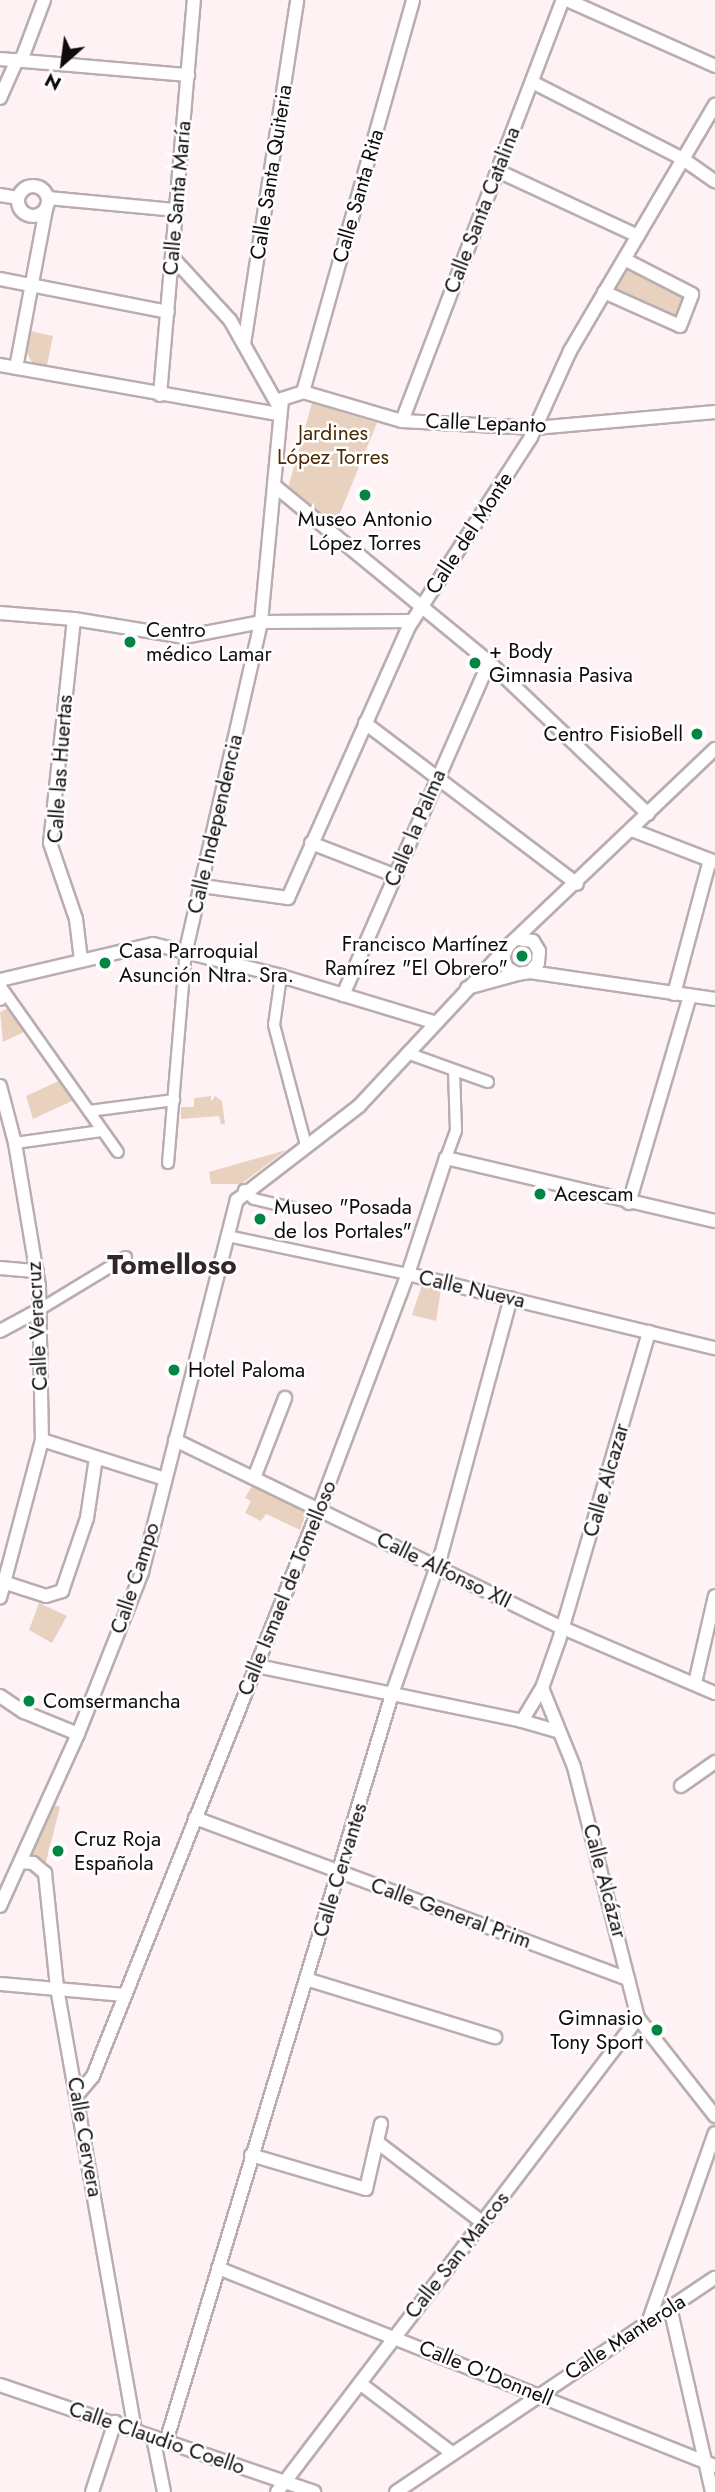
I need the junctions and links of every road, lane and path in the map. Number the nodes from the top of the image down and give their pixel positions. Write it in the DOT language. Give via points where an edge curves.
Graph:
graph roads {
  1 [pos="44,0"];
  2 [pos="194,0"];
  3 [pos="297,0"];
  4 [pos="413,0"];
  5 [pos="565,0"];
  6 [pos="0,59"];
  7 [pos="19,61"];
  8 [pos="715,66"];
  9 [pos="188,75"];
  10 [pos="532,82"];
  11 [pos="0,98"];
  12 [pos="715,105"];
  13 [pos="683,159"];
  14 [pos="498,171"];
  15 [pos="715,181"];
  16 [pos="0,195"];
  17 [pos="18,198"];
  18 [pos="47,203"];
  19 [pos="176,209"];
  20 [pos="638,236"];
  21 [pos="172,257"];
  22 [pos="624,259"];
  23 [pos="0,279"];
  24 [pos="32,284"];
  25 [pos="604,292"];
  26 [pos="168,312"];
  27 [pos="244,344"];
  28 [pos="0,365"];
  29 [pos="16,368"];
  30 [pos="303,392"];
  31 [pos="160,395"];
  32 [pos="278,411"];
  33 [pos="715,412"];
  34 [pos="402,421"];
  35 [pos="535,428"];
  36 [pos="276,486"];
  37 [pos="421,607"];
  38 [pos="0,613"];
  39 [pos="74,619"];
  40 [pos="412,621"];
  41 [pos="261,622"];
  42 [pos="489,662"];
  43 [pos="365,723"];
  44 [pos="715,749"];
  45 [pos="438,775"];
  46 [pos="648,814"];
  47 [pos="632,830"];
  48 [pos="311,843"];
  49 [pos="713,861"];
  50 [pos="394,875"];
  51 [pos="577,884"];
  52 [pos="202,886"];
  53 [pos="512,943"];
  54 [pos="186,950"];
  55 [pos="82,958"];
  56 [pos="524,973"];
  57 [pos="281,976"];
  58 [pos="0,988"];
  59 [pos="466,989"];
  60 [pos="674,994"];
  61 [pos="343,995"];
  62 [pos="691,996"];
  63 [pos="715,999"];
  64 [pos="433,1022"];
  65 [pos="407,1053"];
  66 [pos="454,1070"];
  67 [pos="488,1082"];
  68 [pos="0,1086"];
  69 [pos="174,1100"];
  70 [pos="89,1111"];
  71 [pos="101,1131"];
  72 [pos="15,1143"];
  73 [pos="306,1145"];
  74 [pos="118,1152"];
  75 [pos="446,1158"];
  76 [pos="169,1163"];
  77 [pos="244,1190"];
  78 [pos="629,1203"];
  79 [pos="296,1209"];
  80 [pos="715,1221"];
  81 [pos="227,1236"];
  82 [pos="126,1256"];
  83 [pos="0,1268"];
  84 [pos="37,1271"];
  85 [pos="408,1274"];
  86 [pos="511,1298"];
  87 [pos="37,1311"];
  88 [pos="0,1331"];
  89 [pos="649,1332"];
  90 [pos="715,1348"];
  91 [pos="285,1398"];
  92 [pos="42,1440"];
  93 [pos="175,1440"];
  94 [pos="96,1458"];
  95 [pos="254,1478"];
  96 [pos="165,1479"];
  97 [pos="319,1509"];
  98 [pos="437,1566"];
  99 [pos="3,1582"];
  100 [pos="715,1596"];
  101 [pos="0,1598"];
  102 [pos="563,1628"];
  103 [pos="257,1665"];
  104 [pos="695,1683"];
  105 [pos="542,1688"];
  106 [pos="393,1691"];
  107 [pos="715,1693"];
  108 [pos="0,1696"];
  109 [pos="522,1721"];
  110 [pos="558,1731"];
  111 [pos="78,1734"];
  112 [pos="715,1762"];
  113 [pos="681,1786"];
  114 [pos="195,1818"];
  115 [pos="20,1862"];
  116 [pos="340,1872"];
  117 [pos="5,1879"];
  118 [pos="0,1906"];
  119 [pos="306,1979"];
  120 [pos="628,1979"];
  121 [pos="0,1984"];
  122 [pos="57,1988"];
  123 [pos="124,1995"];
  124 [pos="638,2018"];
  125 [pos="495,2037"];
  126 [pos="78,2094"];
  127 [pos="715,2116"];
  128 [pos="381,2124"];
  129 [pos="715,2133"];
  130 [pos="377,2142"];
  131 [pos="251,2155"];
  132 [pos="482,2222"];
  133 [pos="218,2268"];
  134 [pos="715,2278"];
  135 [pos="670,2307"];
  136 [pos="649,2320"];
  137 [pos="394,2336"];
  138 [pos="361,2384"];
  139 [pos="0,2385"];
  140 [pos="537,2394"];
  141 [pos="115,2422"];
  142 [pos="135,2430"];
  143 [pos="153,2437"];
  144 [pos="166,2442"];
  145 [pos="452,2453"];
  146 [pos="711,2462"];
  147 [pos="281,2487"];
  148 [pos="93,2492"];
  149 [pos="164,2492"];
  150 [pos="314,2492"];
  151 [pos="397,2492"];
  152 [pos="712,2492"];
  1 -- 7 [label="street"];
  2 -- 9 [label="street, Calle Santa María"];
  3 -- 27 [label="street, Calle Santa Quiteria"];
  4 -- 30 [label="street, Calle Santa Rita"];
  5 -- 8 [label="street"];
  5 -- 10 [label="street, Calle Santa Catalina"];
  6 -- 7 [label="street"];
  7 -- 9 [label="street"];
  7 -- 11 [label="street"];
  9 -- 19 [label="street, Calle Santa María"];
  10 -- 13 [label="street"];
  10 -- 14 [label="street, Calle Santa Catalina"];
  12 -- 13 [label="street, Calle del Monte"];
  13 -- 15 [label="street"];
  13 -- 20 [label="street, Calle del Monte"];
  14 -- 20 [label="street"];
  14 -- 34 [label="street, Calle Santa Catalina"];
  16 -- 17 [label="street"];
  17 -- 18 [label="street" via="26,187 35,186"];
  17 -- 18 [label="street" via="26,214 36,216"];
  18 -- 19 [label="street"];
  18 -- 24 [label="street"];
  19 -- 21 [label="street, Calle Santa María"];
  20 -- 22 [label="street, Calle del Monte"];
  21 -- 26 [label="street, Calle Santa María"];
  21 -- 27 [label="street" via="230,320"];
  22 -- 25 [label="street, Calle del Monte"];
  22 -- 25 [label="street" via="692,295 680,326"];
  23 -- 24 [label="street"];
  24 -- 26 [label="street"];
  24 -- 29 [label="street"];
  25 -- 35 [label="street, Calle del Monte" via="570,351"];
  26 -- 31 [label="street, Calle Santa María"];
  27 -- 32 [label="street"];
  28 -- 29 [label="street"];
  29 -- 31 [label="street"];
  30 -- 32 [label="street" via="282,398"];
  30 -- 34 [label="street, Calle Lepanto"];
  31 -- 32 [label="street"];
  32 -- 36 [label="street, Calle Independencia"];
  33 -- 35 [label="street, Calle Lepanto"];
  34 -- 35 [label="street, Calle Lepanto"];
  35 -- 37 [label="street, Calle del Monte"];
  36 -- 37 [label="street"];
  36 -- 41 [label="street, Calle Independencia"];
  37 -- 40 [label="street, Calle del Monte"];
  37 -- 42 [label="street"];
  38 -- 39 [label="street"];
  39 -- 41 [label="street" via="184,637"];
  39 -- 55 [label="street, Calle las Huertas" via="50,843 76,919"];
  40 -- 41 [label="street"];
  40 -- 43 [label="street, Calle del Monte"];
  41 -- 52 [label="street, Calle Independencia"];
  42 -- 45 [label="street, Calle la Palma"];
  42 -- 46 [label="street"];
  43 -- 45 [label="street"];
  43 -- 48 [label="street, Calle del Monte"];
  44 -- 46 [label="street"];
  45 -- 50 [label="street, Calle la Palma"];
  45 -- 51 [label="street"];
  46 -- 47 [label="street"];
  47 -- 49 [label="street"];
  47 -- 51 [label="street"];
  48 -- 50 [label="street"];
  48 -- 52 [label="street, Calle del Monte" via="288,898"];
  49 -- 60 [label="street"];
  50 -- 61 [label="street, Calle la Palma"];
  51 -- 53 [label="street"];
  52 -- 54 [label="street, Calle Independencia"];
  53 -- 56 [label="street" via="504,962"];
  53 -- 56 [label="street" via="533,942 539,951 538,963"];
  53 -- 59 [label="street"];
  54 -- 55 [label="street" via="140,944"];
  54 -- 57 [label="street"];
  54 -- 69 [label="street, Calle Independencia"];
  55 -- 58 [label="street"];
  56 -- 59 [label="street"];
  56 -- 60 [label="street"];
  57 -- 61 [label="street"];
  57 -- 73 [label="street" via="274,1025"];
  58 -- 70 [label="street"];
  59 -- 64 [label="street"];
  60 -- 62 [label="street"];
  61 -- 64 [label="street"];
  62 -- 63 [label="street"];
  62 -- 78 [label="street"];
  64 -- 65 [label="street"];
  65 -- 66 [label="street"];
  65 -- 73 [label="street" via="359,1106"];
  66 -- 67 [label="street"];
  66 -- 75 [label="street, Calle Ismael de Tomelloso" via="456,1131"];
  68 -- 72 [label="street, Calle Veracruz"];
  69 -- 70 [label="street"];
  69 -- 76 [label="street, Calle Independencia"];
  70 -- 71 [label="street"];
  71 -- 72 [label="street"];
  71 -- 74 [label="street"];
  72 -- 84 [label="street, Calle Veracruz"];
  73 -- 77 [label="street"];
  75 -- 78 [label="street"];
  75 -- 85 [label="street, Calle Ismael de Tomelloso"];
  77 -- 79 [label="street" via="254,1199"];
  77 -- 81 [label="street, Calle Campo" via="233,1209"];
  78 -- 80 [label="street"];
  81 -- 85 [label="street, Calle Nueva"];
  81 -- 93 [label="street, Calle Campo"];
  82 -- 87 [label="street"];
  83 -- 84 [label="street"];
  84 -- 87 [label="street, Calle Veracruz"];
  85 -- 86 [label="street, Calle Nueva"];
  85 -- 97 [label="street, Calle Ismael de Tomelloso"];
  86 -- 89 [label="street, Calle Nueva"];
  86 -- 98 [label="street, Calle Cervantes"];
  87 -- 88 [label="street"];
  87 -- 92 [label="street, Calle Veracruz"];
  89 -- 90 [label="street, Calle Nueva"];
  89 -- 102 [label="street, Calle Alcazar"];
  91 -- 95 [label="street"];
  92 -- 94 [label="street"];
  92 -- 99 [label="street, Calle Veracruz"];
  93 -- 95 [label="street, Calle Alfonso XII"];
  93 -- 96 [label="street, Calle Campo"];
  94 -- 96 [label="street"];
  94 -- 99 [label="street" via="87,1518 62,1591 46,1596"];
  95 -- 97 [label="street, Calle Alfonso XII"];
  96 -- 111 [label="street, Calle Campo" via="142,1572"];
  97 -- 98 [label="street, Calle Alfonso XII"];
  97 -- 103 [label="street, Calle Ismael de Tomelloso"];
  98 -- 102 [label="street, Calle Alfonso XII"];
  98 -- 106 [label="street, Calle Cervantes"];
  99 -- 101 [label="street, Calle Veracruz"];
  100 -- 104 [label="street"];
  102 -- 104 [label="street, Calle Alfonso XII"];
  102 -- 105 [label="street"];
  103 -- 106 [label="street"];
  103 -- 114 [label="street, Calle Ismael de Tomelloso"];
  104 -- 107 [label="street, Calle Alfonso XII"];
  105 -- 109 [label="street"];
  105 -- 110 [label="street, Calle Alcázar"];
  106 -- 109 [label="street"];
  106 -- 116 [label="street, Calle Cervantes"];
  108 -- 111 [label="street" via="24,1712"];
  109 -- 110 [label="street"];
  110 -- 120 [label="street, Calle Alcázar" via="574,1767"];
  111 -- 115 [label="street, Calle Campo"];
  112 -- 113 [label="street"];
  114 -- 116 [label="street, Calle General Prim"];
  114 -- 123 [label="street, Calle Ismael de Tomelloso"];
  115 -- 117 [label="street, Calle Campo"];
  115 -- 122 [label="street, Calle Cervera" via="33,1863 46,1872"];
  116 -- 119 [label="street, Calle Cervantes"];
  116 -- 120 [label="street, Calle General Prim"];
  117 -- 118 [label="street, Calle Campo"];
  119 -- 125 [label="street"];
  119 -- 131 [label="street, Calle Cervantes"];
  120 -- 124 [label="street, Calle Alcázar"];
  121 -- 122 [label="street"];
  122 -- 123 [label="street"];
  122 -- 126 [label="street, Calle Cervera"];
  123 -- 126 [label="street, Calle Ismael de Tomelloso" via="93,2077"];
  124 -- 127 [label="street, Calle Alcázar"];
  124 -- 132 [label="street, Calle San Marcos"];
  126 -- 142 [label="street, Calle Cervera"];
  128 -- 130 [label="street"];
  129 -- 136 [label="street"];
  130 -- 131 [label="street" via="366,2189"];
  130 -- 132 [label="street"];
  131 -- 133 [label="street, Calle Cervantes"];
  132 -- 137 [label="street, Calle San Marcos"];
  133 -- 137 [label="street, Calle O'Donnell"];
  133 -- 144 [label="street, Calle Cervantes"];
  134 -- 135 [label="street, Calle Manterola"];
  135 -- 136 [label="street, Calle Manterola"];
  135 -- 146 [label="street"];
  136 -- 140 [label="street, Calle Manterola"];
  137 -- 138 [label="street, Calle San Marcos"];
  137 -- 140 [label="street, Calle O'Donnell"];
  138 -- 145 [label="street"];
  138 -- 147 [label="street, Calle San Marcos"];
  139 -- 141 [label="street, Calle Claudio Coello"];
  140 -- 145 [label="street, Calle Manterola"];
  140 -- 146 [label="street, Calle O'Donnell"];
  141 -- 142 [label="street, Calle Claudio Coello"];
  141 -- 148 [label="street"];
  142 -- 143 [label="street, Calle Claudio Coello"];
  143 -- 144 [label="street, Calle Claudio Coello"];
  143 -- 149 [label="street"];
  144 -- 147 [label="street, Calle Claudio Coello"];
  145 -- 151 [label="street, Calle Manterola"];
  146 -- 152 [label="street"];
  147 -- 150 [label="street, Calle Claudio Coello"];
}
